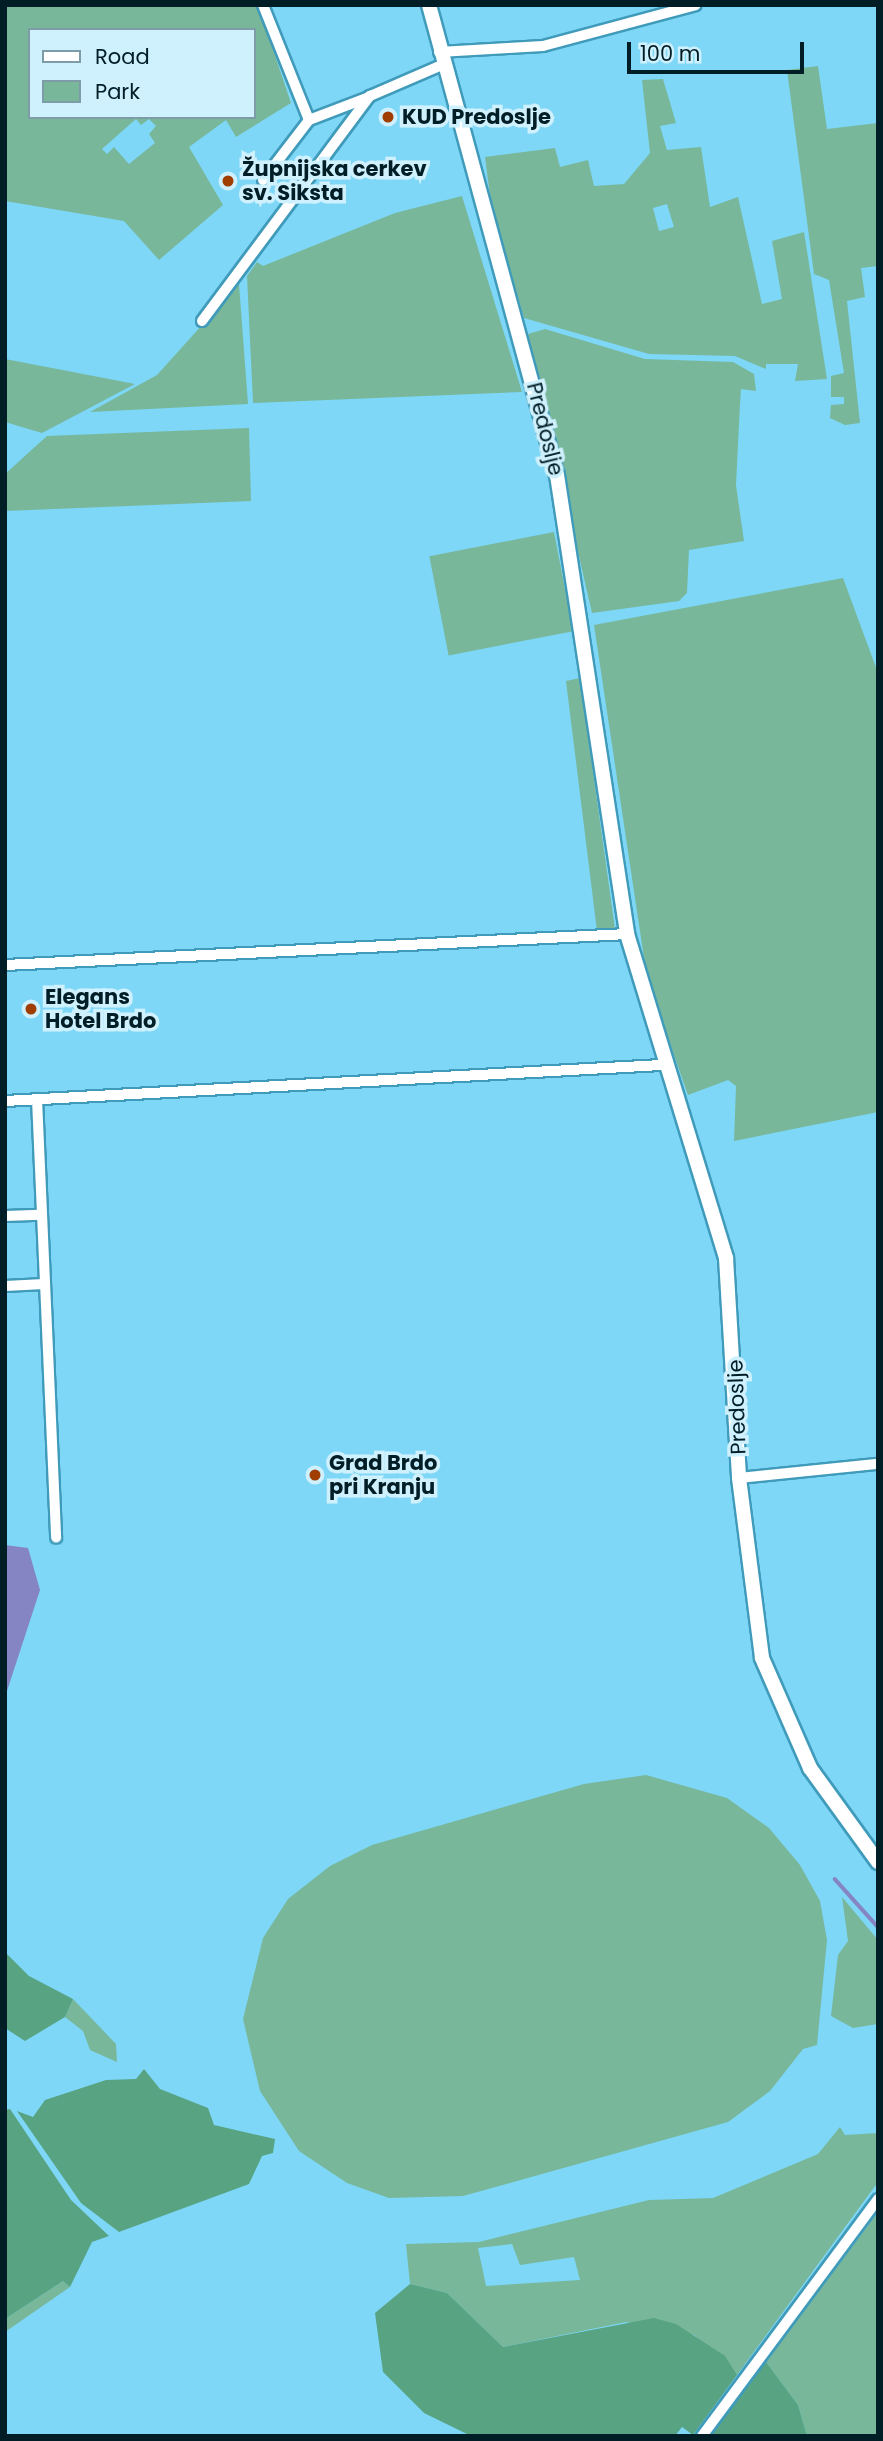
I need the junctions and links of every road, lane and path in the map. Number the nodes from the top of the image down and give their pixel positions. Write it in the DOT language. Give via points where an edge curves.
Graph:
graph roads {
  1 [pos="263,5"];
  2 [pos="429,5"];
  3 [pos="696,5"];
  4 [pos="440,58"];
  5 [pos="370,96"];
  6 [pos="309,120"];
  7 [pos="262,180"];
  8 [pos="202,321"];
  9 [pos="627,934"];
  10 [pos="5,965"];
  11 [pos="662,1065"];
  12 [pos="37,1099"];
  13 [pos="5,1101"];
  14 [pos="40,1215"];
  15 [pos="5,1216"];
  16 [pos="44,1284"];
  17 [pos="5,1286"];
  18 [pos="878,1464"];
  19 [pos="739,1478"];
  20 [pos="56,1538"];
  21 [pos="878,1861"];
  22 [pos="878,2199"];
  23 [pos="702,2436"];
  1 -- 6 [label="street"];
  2 -- 4 [label="street, Predoslje"];
  3 -- 4 [label="street" via="543,46"];
  4 -- 5 [label="street"];
  4 -- 9 [label="street, Predoslje" via="557,475"];
  5 -- 6 [label="street"];
  5 -- 8 [label="street"];
  6 -- 7 [label="street"];
  9 -- 10 [label="street"];
  9 -- 11 [label="street, Predoslje"];
  11 -- 12 [label="street"];
  11 -- 19 [label="street, Predoslje" via="726,1258"];
  12 -- 13 [label="street"];
  12 -- 14 [label="street"];
  14 -- 15 [label="street"];
  14 -- 16 [label="street"];
  16 -- 17 [label="street"];
  16 -- 20 [label="street"];
  18 -- 19 [label="street"];
  19 -- 21 [label="street, Predoslje" via="751,1587 773,1691 810,1768"];
  22 -- 23 [label="street"];
}
